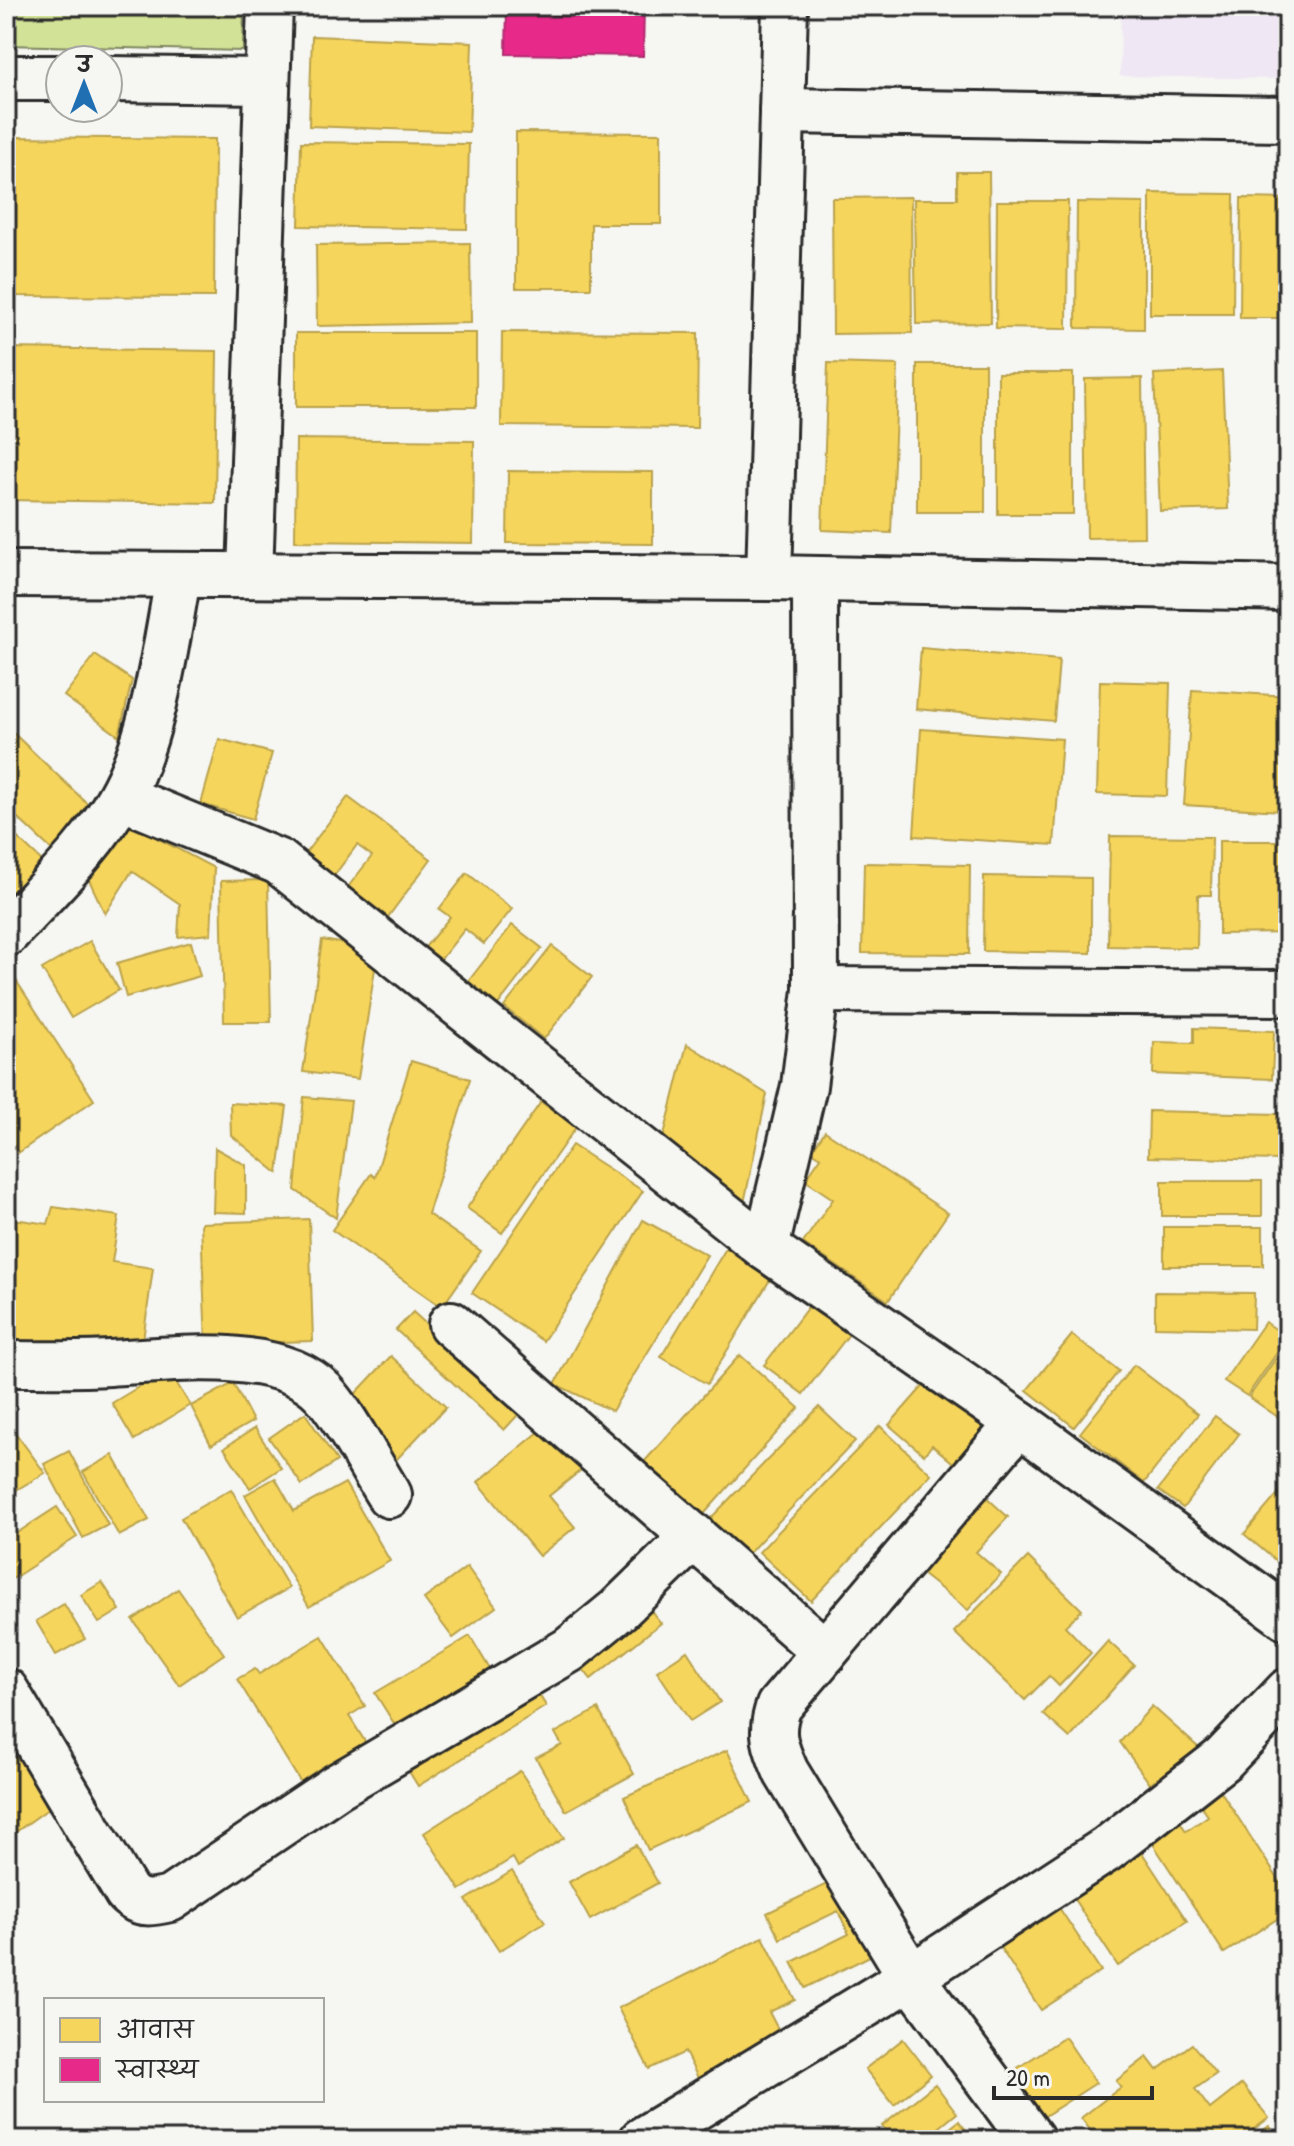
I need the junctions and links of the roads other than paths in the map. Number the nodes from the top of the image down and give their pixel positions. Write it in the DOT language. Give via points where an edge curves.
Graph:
graph roads {
  1 [pos="270,6"];
  2 [pos="785,6"];
  3 [pos="6,78"];
  4 [pos="44,78"];
  5 [pos="124,79"];
  6 [pos="267,81"];
  7 [pos="782,111"];
  8 [pos="1288,119"];
  9 [pos="6,574"];
  10 [pos="250,575"];
  11 [pos="178,578"];
  12 [pos="769,578"];
  13 [pos="815,579"];
  14 [pos="1288,588"];
  15 [pos="121,797"];
  16 [pos="6,934"];
  17 [pos="816,990"];
  18 [pos="1288,993"];
  19 [pos="766,1248"];
  20 [pos="451,1324"];
  21 [pos="6,1364"];
  22 [pos="1019,1423"];
  23 [pos="389,1495"];
  24 [pos="694,1536"];
  25 [pos="1288,1618"];
  26 [pos="825,1652"];
  27 [pos="6,1691"];
  28 [pos="1288,1691"];
  29 [pos="911,1977"];
  30 [pos="642,2140"];
  31 [pos="1032,2140"];
  1 -- 6 [label="street"];
  2 -- 7 [label="street"];
  3 -- 4 [label="street"];
  5 -- 6 [label="street"];
  6 -- 10 [label="street"];
  7 -- 8 [label="street"];
  7 -- 12 [label="street"];
  9 -- 11 [label="street"];
  10 -- 11 [label="street"];
  10 -- 12 [label="street"];
  11 -- 15 [label="street" via="160,676"];
  12 -- 13 [label="street"];
  13 -- 14 [label="street"];
  13 -- 17 [label="street"];
  15 -- 16 [label="street"];
  15 -- 19 [label="street" via="279,862"];
  17 -- 18 [label="street"];
  17 -- 19 [label="street" via="804,1086"];
  19 -- 22 [label="street"];
  20 -- 24 [label="street"];
  21 -- 23 [label="street" via="176,1357 257,1364 300,1375 323,1392"];
  22 -- 25 [label="street"];
  22 -- 26 [label="street"];
  24 -- 26 [label="street"];
  24 -- 27 [label="street" via="569,1650 336,1787 170,1899 151,1904 127,1893"];
  26 -- 29 [label="street" via="779,1706 772,1725 774,1745"];
  28 -- 29 [label="street" via="1224,1758 1107,1849"];
  29 -- 30 [label="street"];
  29 -- 31 [label="street"];
}
